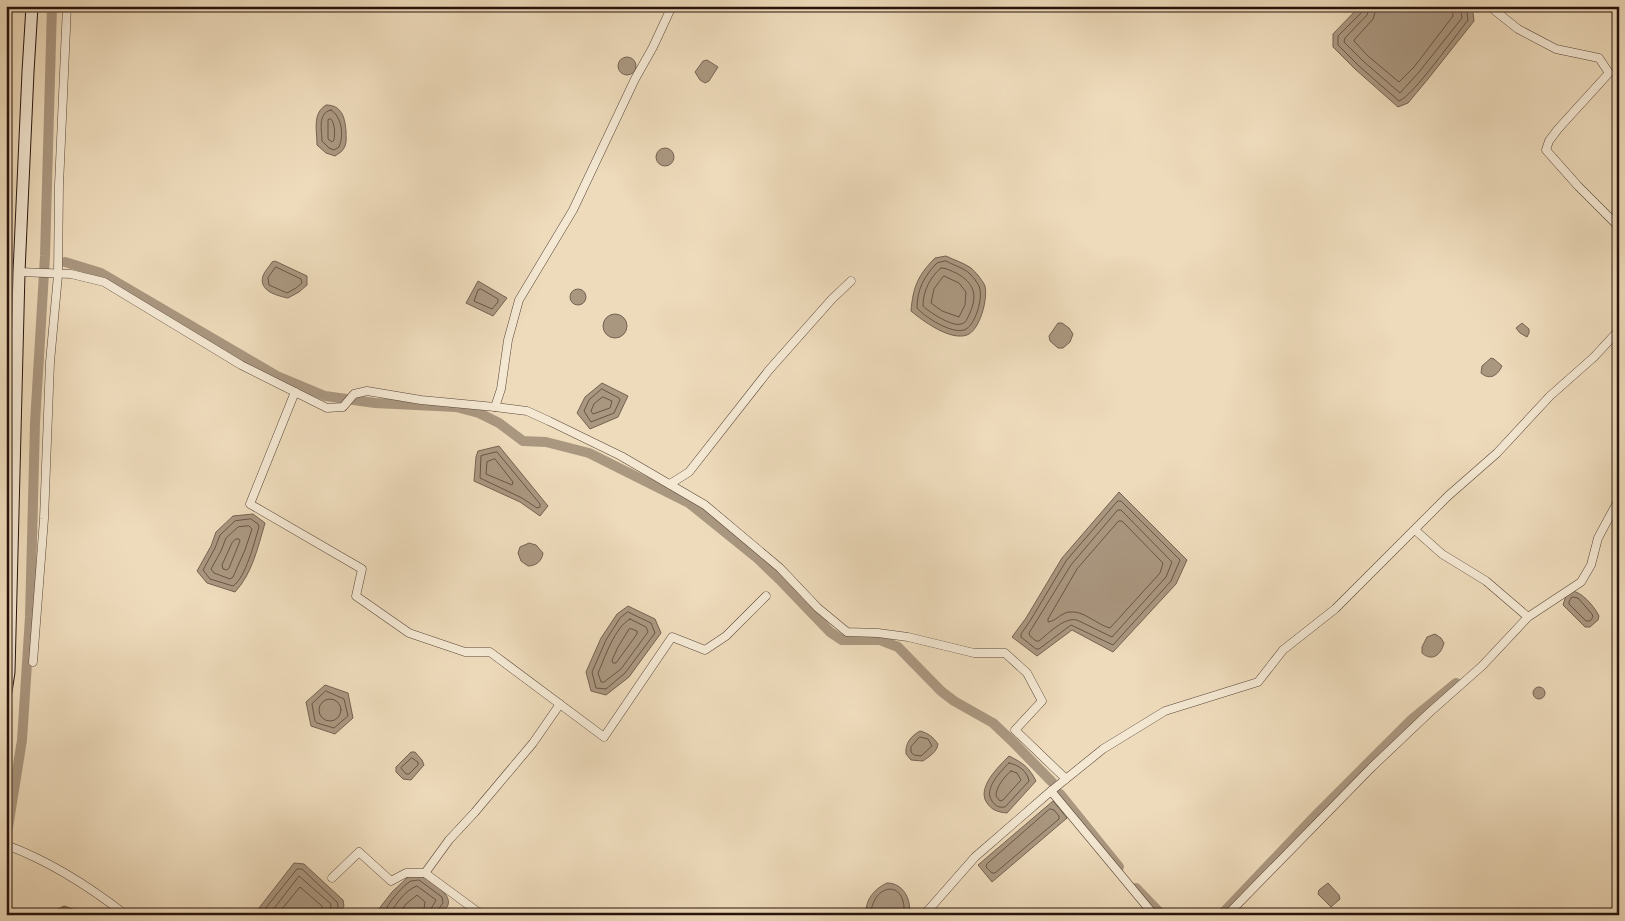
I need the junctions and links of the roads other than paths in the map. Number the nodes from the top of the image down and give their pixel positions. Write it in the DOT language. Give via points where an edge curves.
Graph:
graph roads {
  1 [pos="32,6"];
  2 [pos="67,6"];
  3 [pos="672,6"];
  4 [pos="1489,6"];
  5 [pos="1619,228"];
  6 [pos="19,272"];
  7 [pos="58,275"];
  8 [pos="851,282"];
  9 [pos="1619,330"];
  10 [pos="6,338"];
  11 [pos="18,344"];
  12 [pos="295,392"];
  13 [pos="495,406"];
  14 [pos="10,469"];
  15 [pos="670,484"];
  16 [pos="1619,499"];
  17 [pos="1415,530"];
  18 [pos="766,596"];
  19 [pos="1528,618"];
  20 [pos="33,662"];
  21 [pos="6,692"];
  22 [pos="560,704"];
  23 [pos="1066,779"];
  24 [pos="1051,791"];
  25 [pos="6,845"];
  26 [pos="425,873"];
  27 [pos="332,878"];
  28 [pos="126,915"];
  29 [pos="482,915"];
  30 [pos="924,915"];
  31 [pos="1154,915"];
  32 [pos="1227,915"];
  1 -- 6 [label="street"];
  2 -- 7 [label="street"];
  3 -- 13 [label="street" via="573,210 519,300"];
  4 -- 5 [label="street" via="1518,29 1556,50 1599,58 1609,73 1558,128 1546,150"];
  6 -- 7 [label="street"];
  6 -- 11 [label="street"];
  7 -- 12 [label="street" via="71,274 104,282 241,365"];
  7 -- 20 [label="street"];
  8 -- 15 [label="street" via="769,370 689,472"];
  9 -- 17 [label="street"];
  10 -- 11 [label="street"];
  11 -- 14 [label="street"];
  12 -- 13 [label="street" via="327,408 343,407 354,394 367,390 421,400"];
  12 -- 22 [label="street" via="250,504 362,570 356,596 409,634 466,652 490,652"];
  13 -- 15 [label="street" via="527,411 621,456"];
  14 -- 21 [label="street" via="9,672"];
  15 -- 23 [label="street" via="706,505 780,568 818,608 847,632 908,637 974,653 1005,654 1027,673 1042,701 1015,730"];
  16 -- 19 [label="street" via="1598,538 1591,565 1581,582"];
  17 -- 19 [label="street" via="1442,554 1486,581"];
  17 -- 23 [label="street" via="1335,609 1282,650 1258,682 1165,710 1104,749"];
  18 -- 22 [label="street" via="726,636 705,650 672,637 604,737"];
  19 -- 32 [label="street" via="1482,666 1372,768"];
  22 -- 26 [label="street" via="533,743 449,840"];
  23 -- 24 [label="street"];
  24 -- 30 [label="street" via="975,857"];
  24 -- 31 [label="street"];
  25 -- 28 [label="street" via="94,890"];
  26 -- 27 [label="street" via="406,873 391,881 358,852"];
  26 -- 29 [label="street"];
}
